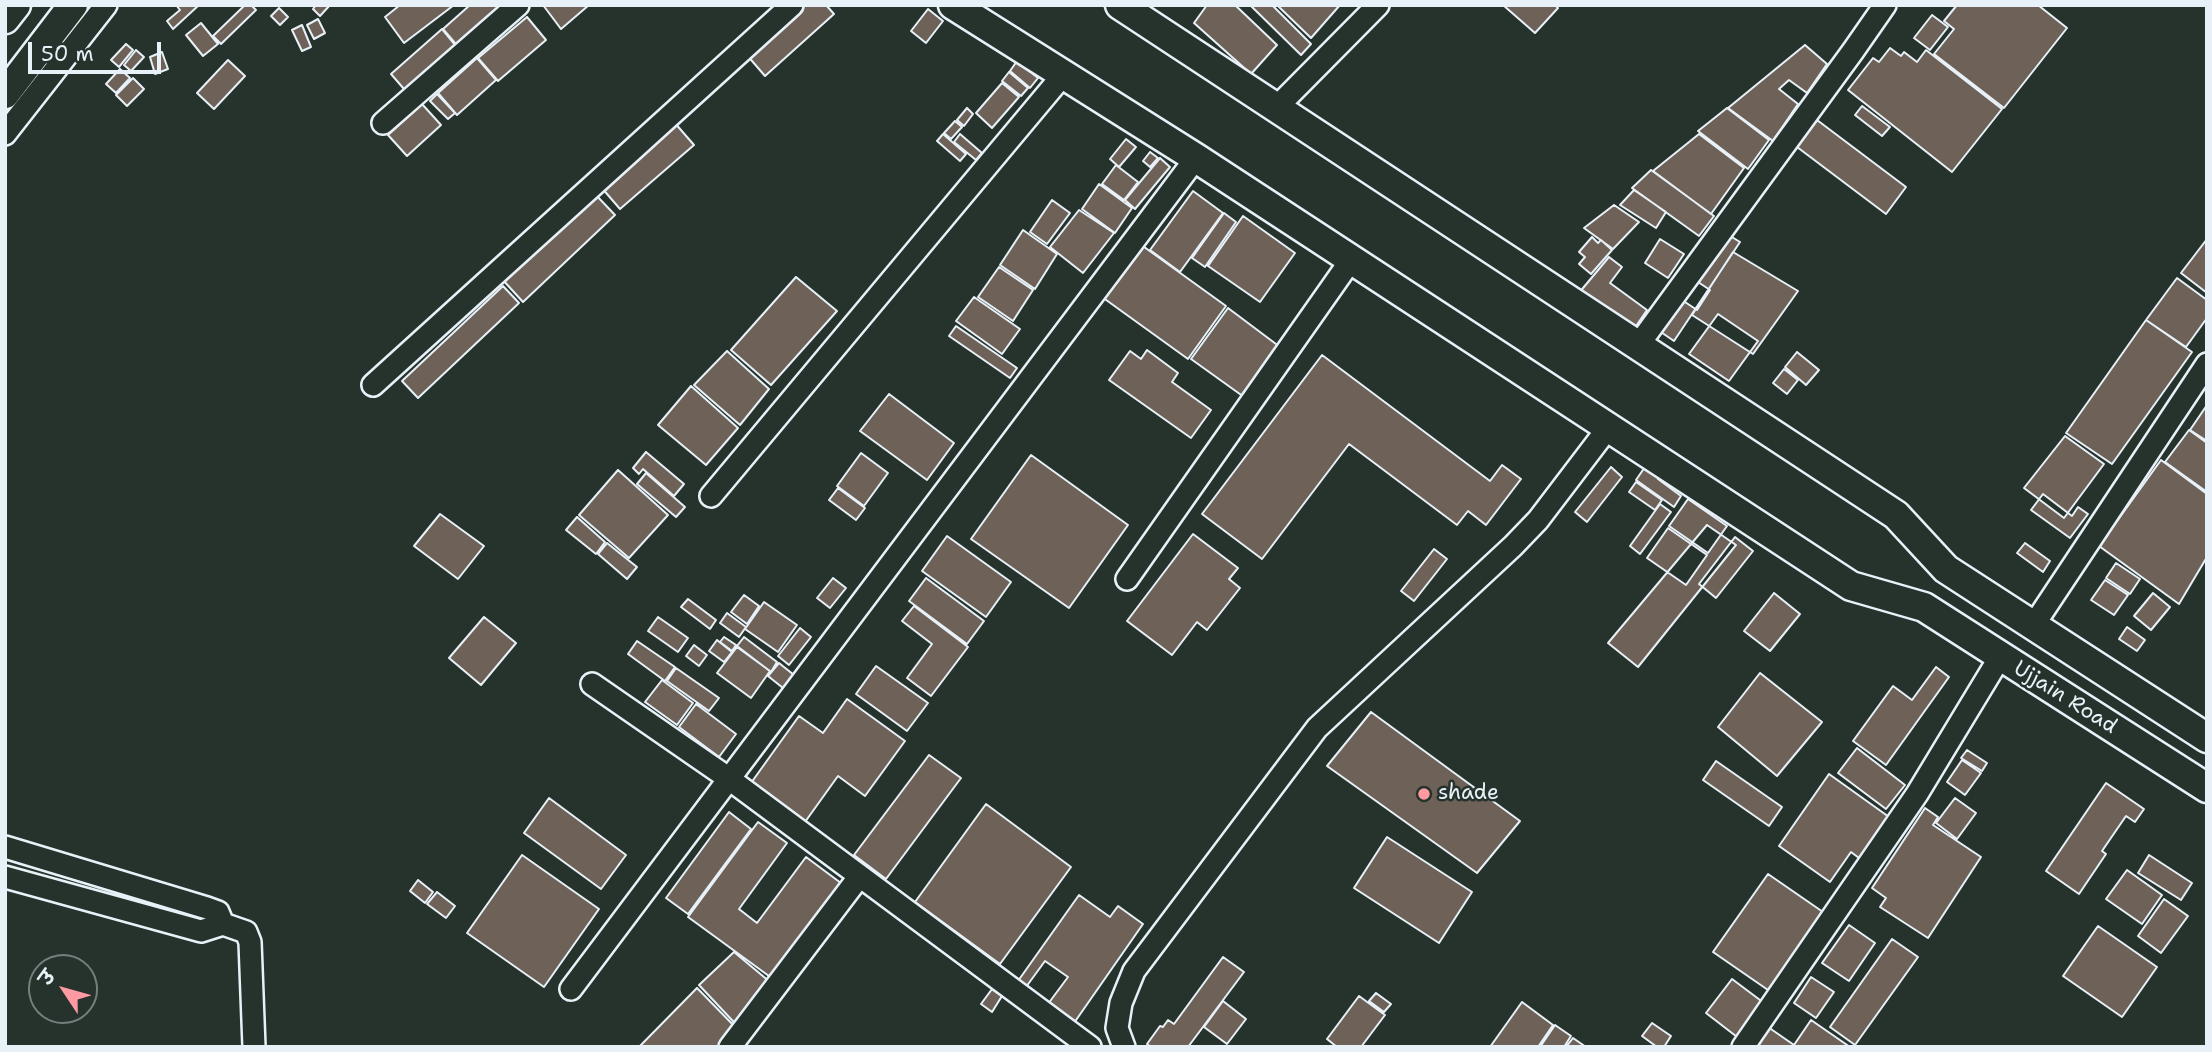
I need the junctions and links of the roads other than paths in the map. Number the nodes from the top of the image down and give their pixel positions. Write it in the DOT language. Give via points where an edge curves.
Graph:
graph roads {
  1 [pos="16,5"];
  2 [pos="73,5"];
  3 [pos="106,5"];
  4 [pos="518,5"];
  5 [pos="792,5"];
  6 [pos="953,5"];
  7 [pos="1120,5"];
  8 [pos="1378,5"];
  9 [pos="1885,5"];
  10 [pos="5,19"];
  11 [pos="1063,75"];
  12 [pos="5,94"];
  13 [pos="1276,108"];
  14 [pos="383,123"];
  15 [pos="5,134"];
  16 [pos="1196,158"];
  17 [pos="1351,260"];
  18 [pos="1639,344"];
  19 [pos="2207,364"];
  20 [pos="373,385"];
  21 [pos="1608,428"];
  22 [pos="711,496"];
  23 [pos="1127,579"];
  24 [pos="2033,626"];
  25 [pos="2000,657"];
  26 [pos="592,684"];
  27 [pos="2207,738"];
  28 [pos="728,778"];
  29 [pos="2207,788"];
  30 [pos="5,847"];
  31 [pos="5,877"];
  32 [pos="859,877"];
  33 [pos="223,924"];
  34 [pos="570,989"];
  35 [pos="1090,1046"];
  36 [pos="254,1047"];
  37 [pos="730,1047"];
  38 [pos="1124,1047"];
  39 [pos="1743,1047"];
  1 -- 10 [label="main road"];
  2 -- 12 [label="main road"];
  3 -- 15 [label="street"];
  4 -- 14 [label="street"];
  5 -- 20 [label="street"];
  6 -- 11 [label="main road, Ujjain Road"];
  7 -- 13 [label="main road, Ujjain Road"];
  8 -- 13 [label="street"];
  9 -- 18 [label="street"];
  11 -- 16 [label="main road, Ujjain Road"];
  11 -- 22 [label="street"];
  13 -- 18 [label="main road, Ujjain Road"];
  16 -- 17 [label="main road, Ujjain Road"];
  16 -- 28 [label="street"];
  17 -- 21 [label="main road, Ujjain Road"];
  17 -- 23 [label="street"];
  18 -- 24 [label="main road, Ujjain Road" via="1896,515 1946,569"];
  19 -- 24 [label="street"];
  21 -- 25 [label="main road, Ujjain Road" via="1851,586 1924,607"];
  21 -- 38 [label="street" via="1513,546 1317,729 1134,971 1117,1028"];
  24 -- 27 [label="main road, Ujjain Road"];
  25 -- 29 [label="main road, Ujjain Road"];
  25 -- 39 [label="street" via="1917,794"];
  26 -- 28 [label="street"];
  28 -- 32 [label="street"];
  28 -- 34 [label="street"];
  30 -- 33 [label="street" via="207,908 218,912"];
  31 -- 33 [label="street" via="201,931"];
  32 -- 35 [label="street"];
  32 -- 37 [label="street"];
  33 -- 36 [label="street" via="246,932 250,942"];
}
